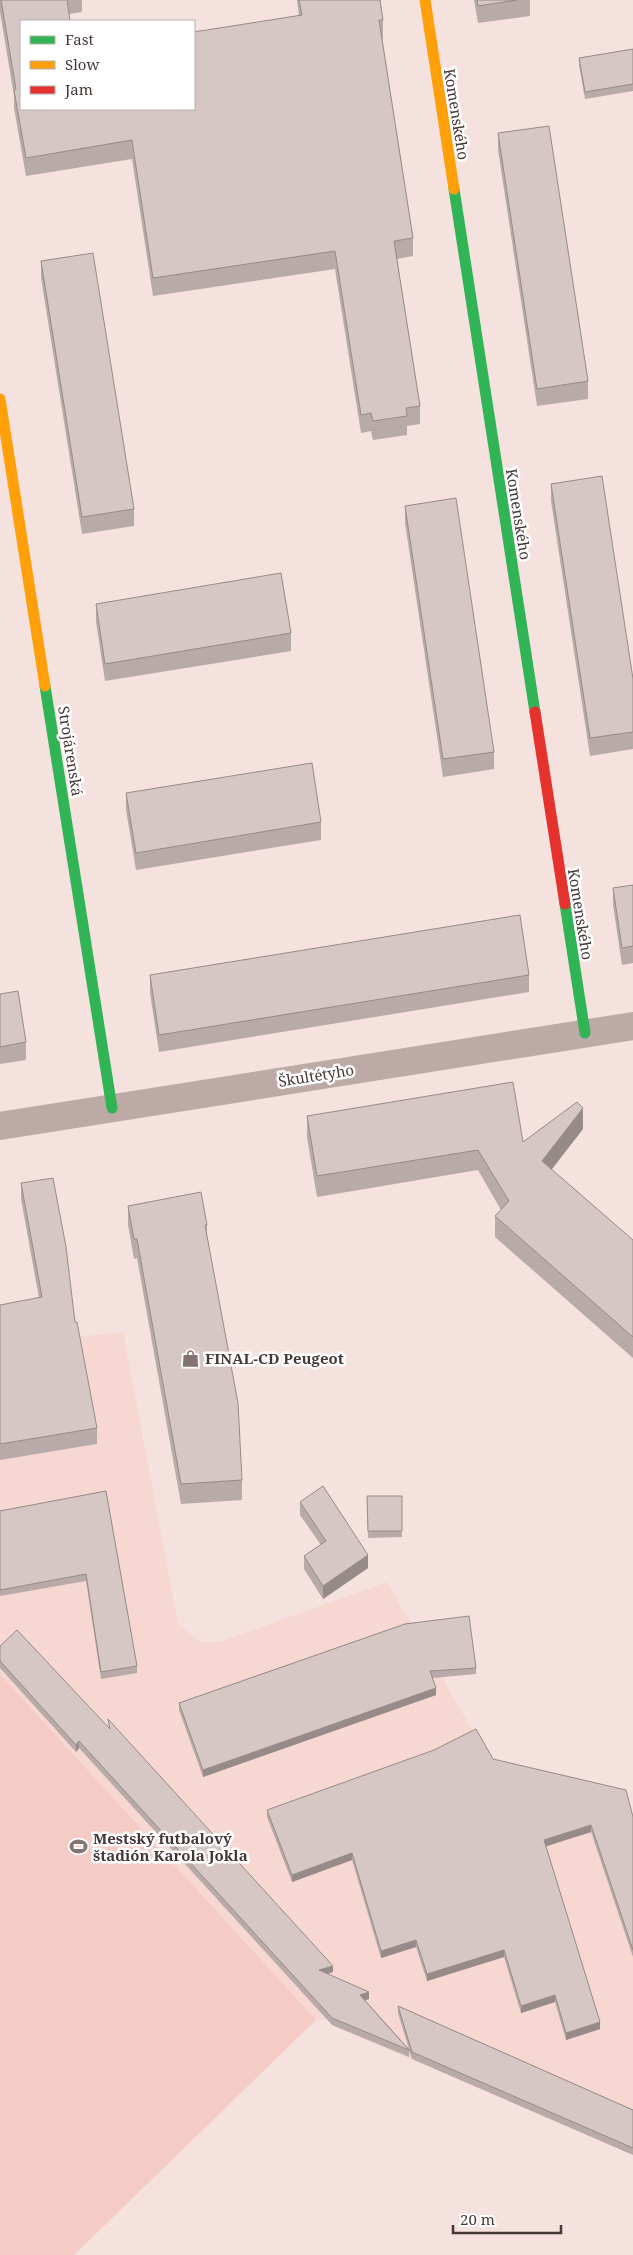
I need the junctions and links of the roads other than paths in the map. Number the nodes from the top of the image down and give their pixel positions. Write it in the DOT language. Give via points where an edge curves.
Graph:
graph roads {
  1 [pos="425,0"];
  2 [pos="0,399"];
  3 [pos="633,1026"];
  4 [pos="585,1033"];
  5 [pos="112,1108"];
  6 [pos="0,1126"];
  1 -- 4 [label="street, Komenského"];
  2 -- 5 [label="street, Strojárenská"];
  3 -- 4 [label="street, Škultétyho"];
  4 -- 5 [label="street, Škultétyho"];
  5 -- 6 [label="street, Škultétyho"];
}
